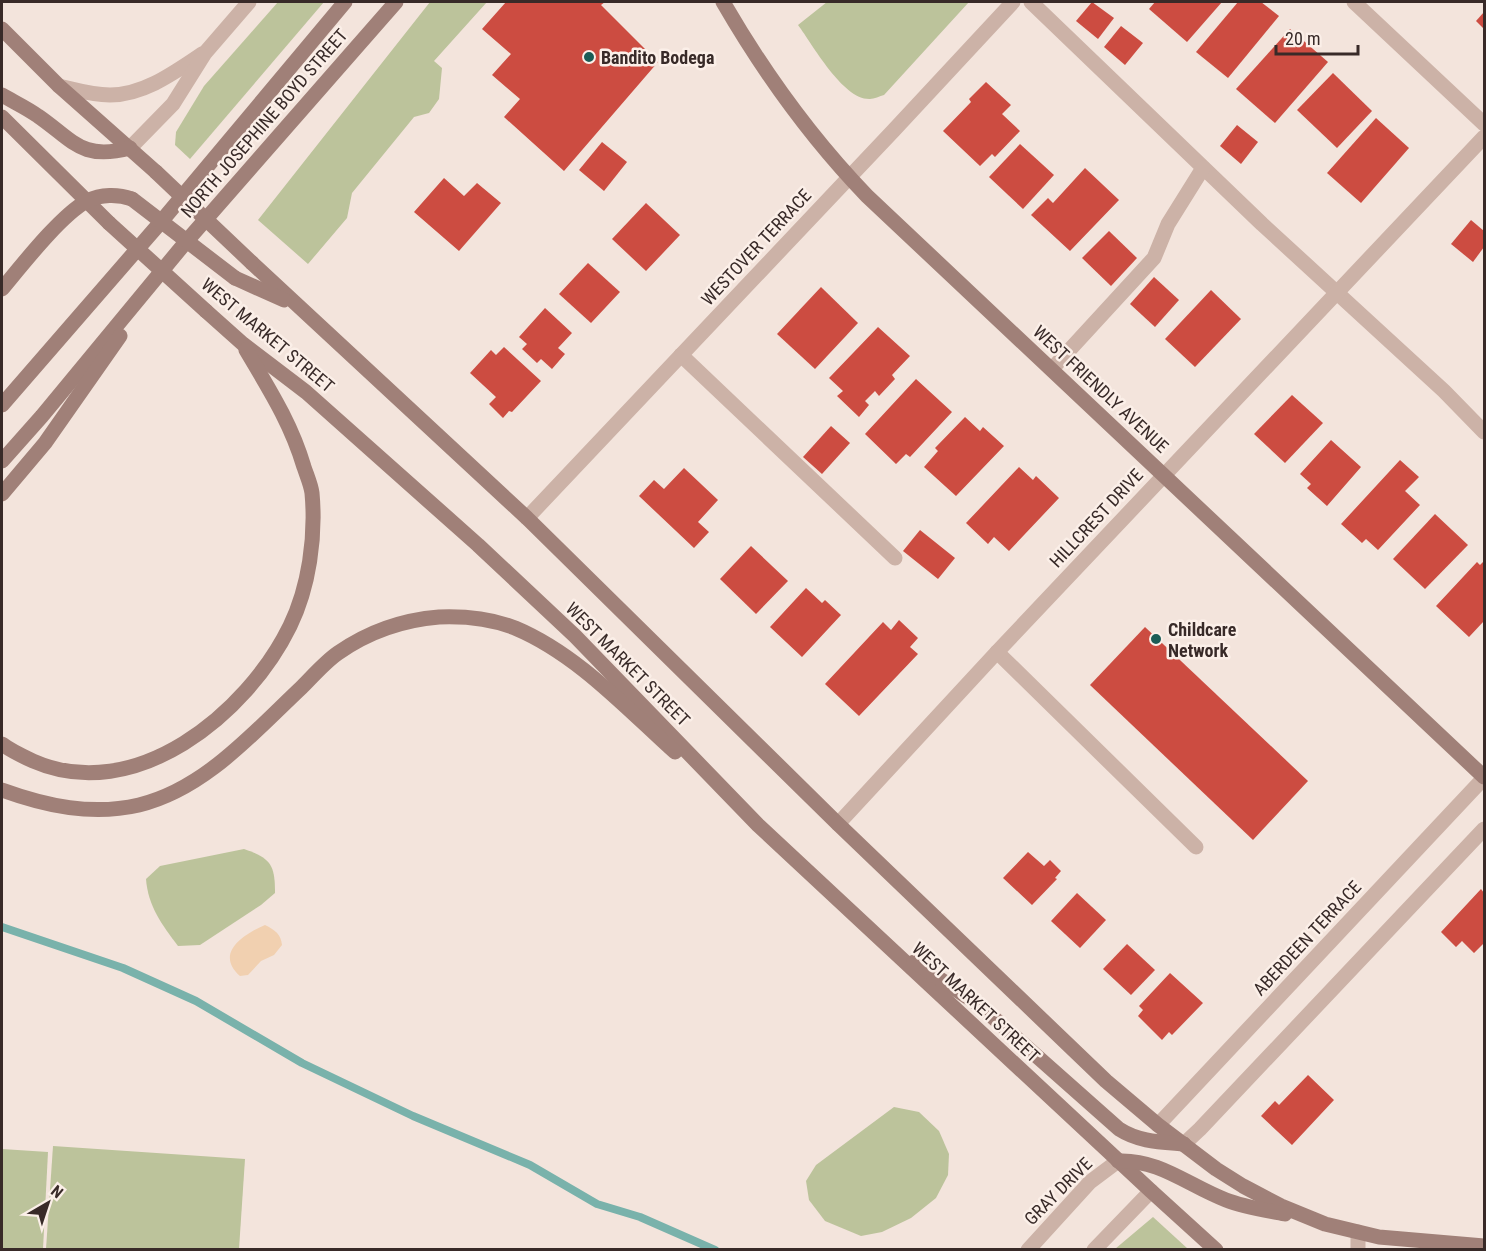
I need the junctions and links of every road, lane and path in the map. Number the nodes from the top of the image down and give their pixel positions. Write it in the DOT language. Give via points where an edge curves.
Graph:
graph roads {
  1 [pos="249,2"];
  2 [pos="345,2"];
  3 [pos="396,2"];
  4 [pos="723,2"];
  5 [pos="1013,2"];
  6 [pos="1031,2"];
  7 [pos="1354,2"];
  8 [pos="2,29"];
  9 [pos="205,53"];
  10 [pos="59,86"];
  11 [pos="2,95"];
  12 [pos="2,117"];
  13 [pos="1485,124"];
  14 [pos="1485,137"];
  15 [pos="130,147"];
  16 [pos="1203,168"];
  17 [pos="849,177"];
  18 [pos="86,201"];
  19 [pos="185,243"];
  20 [pos="2,289"];
  21 [pos="1337,293"];
  22 [pos="295,304"];
  23 [pos="243,344"];
  24 [pos="681,355"];
  25 [pos="1052,369"];
  26 [pos="2,405"];
  27 [pos="1485,432"];
  28 [pos="2,461"];
  29 [pos="1164,475"];
  30 [pos="2,494"];
  31 [pos="527,518"];
  32 [pos="895,558"];
  33 [pos="997,652"];
  34 [pos="2,744"];
  35 [pos="1485,777"];
  36 [pos="2,790"];
  37 [pos="837,824"];
  38 [pos="758,825"];
  39 [pos="1485,829"];
  40 [pos="1196,847"];
  41 [pos="879,939"];
  42 [pos="1158,1125"];
  43 [pos="1184,1144"];
  44 [pos="1118,1161"];
  45 [pos="1151,1191"];
  46 [pos="1325,1224"];
  47 [pos="1358,1232"];
  48 [pos="1379,1243"];
  49 [pos="1485,1246"];
  50 [pos="1028,1250"];
  51 [pos="1094,1250"];
  52 [pos="1216,1250"];
  53 [pos="1358,1250"];
  1 -- 9 [label="street"];
  2 -- 26 [label="main road, NORTH JOSEPHINE BOYD STREET"];
  3 -- 19 [label="main road, NORTH JOSEPHINE BOYD STREET"];
  4 -- 17 [label="main road, WEST FRIENDLY AVENUE" via="762,65"];
  5 -- 17 [label="street, WESTOVER TERRACE"];
  6 -- 16 [label="street"];
  7 -- 13 [label="street"];
  8 -- 10 [label="main road, WEST MARKET STREET"];
  9 -- 10 [label="street" via="135,91 89,94"];
  9 -- 15 [label="street" via="173,104"];
  10 -- 15 [label="main road, WEST MARKET STREET"];
  11 -- 15 [label="main road" via="39,116 74,144 97,151"];
  12 -- 18 [label="main road, WEST MARKET STREET"];
  14 -- 21 [label="street, HILLCREST DRIVE"];
  15 -- 22 [label="main road, WEST MARKET STREET, bridge"];
  16 -- 21 [label="street"];
  16 -- 25 [label="street" via="1168,224 1154,258"];
  17 -- 24 [label="street, WESTOVER TERRACE"];
  17 -- 25 [label="main road, WEST FRIENDLY AVENUE"];
  18 -- 20 [label="main road" via="60,222"];
  18 -- 22 [label="main road, bridge" via="112,195 132,199 235,278"];
  18 -- 23 [label="main road, WEST MARKET STREET, bridge"];
  19 -- 28 [label="main road"];
  19 -- 30 [label="main road" via="45,443"];
  21 -- 27 [label="street"];
  21 -- 29 [label="street, HILLCREST DRIVE"];
  22 -- 31 [label="main road, WEST MARKET STREET"];
  23 -- 34 [label="main road" via="286,417 312,492 309,565 302,596 274,655 215,720 161,757 135,766 104,772 71,772 44,765"];
  23 -- 38 [label="main road, WEST MARKET STREET" via="306,392 494,560 575,636"];
  24 -- 31 [label="street, WESTOVER TERRACE"];
  24 -- 32 [label="street"];
  25 -- 29 [label="main road, WEST FRIENDLY AVENUE"];
  29 -- 33 [label="street, HILLCREST DRIVE"];
  29 -- 35 [label="main road, WEST FRIENDLY AVENUE"];
  31 -- 37 [label="main road, WEST MARKET STREET"];
  33 -- 37 [label="street, HILLCREST DRIVE"];
  33 -- 40 [label="street"];
  35 -- 42 [label="street, ABERDEEN TERRACE"];
  36 -- 38 [label="main road" via="70,809 103,811 168,795 242,744 346,648 396,624 455,616 513,627 579,667"];
  37 -- 42 [label="main road, WEST MARKET STREET" via="1106,1081"];
  38 -- 41 [label="main road, WEST MARKET STREET"];
  39 -- 43 [label="street"];
  41 -- 43 [label="main road" via="978,1004 1119,1129 1147,1141"];
  41 -- 44 [label="main road, WEST MARKET STREET"];
  42 -- 43 [label="main road, WEST MARKET STREET"];
  43 -- 46 [label="main road, WEST MARKET STREET" via="1244,1186"];
  44 -- 45 [label="main road, WEST MARKET STREET"];
  44 -- 46 [label="main road" via="1154,1165 1227,1201"];
  44 -- 50 [label="street, GRAY DRIVE" via="1090,1182"];
  45 -- 51 [label="street"];
  45 -- 52 [label="main road, WEST MARKET STREET"];
  46 -- 47 [label="main road"];
  47 -- 48 [label="main road"];
  47 -- 53 [label="street"];
  48 -- 49 [label="main road"];
}
